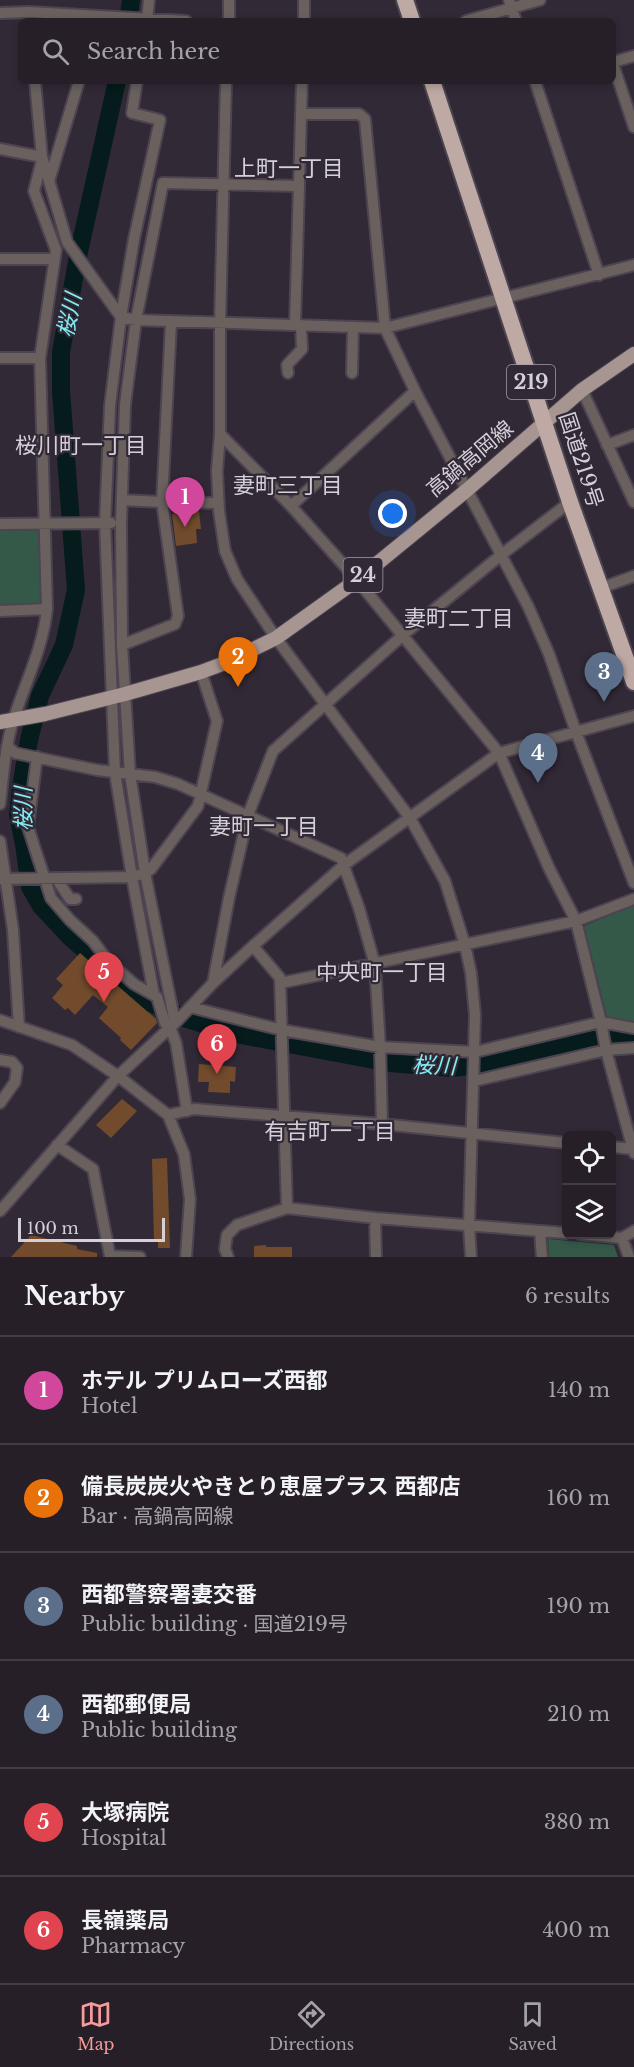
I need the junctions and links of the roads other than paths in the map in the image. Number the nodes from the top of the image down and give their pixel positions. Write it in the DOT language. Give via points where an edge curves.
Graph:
graph roads {
  1 [pos="149,0"];
  2 [pos="229,0"];
  3 [pos="304,0"];
  4 [pos="405,0"];
  5 [pos="540,0"];
  6 [pos="510,4"];
  7 [pos="0,14"];
  8 [pos="30,16"];
  9 [pos="97,18"];
  10 [pos="132,18"];
  11 [pos="145,18"];
  12 [pos="229,18"];
  13 [pos="304,18"];
  14 [pos="411,18"];
  15 [pos="474,18"];
  16 [pos="634,56"];
  17 [pos="616,62"];
  18 [pos="616,72"];
  19 [pos="35,84"];
  20 [pos="78,84"];
  21 [pos="137,84"];
  22 [pos="226,84"];
  23 [pos="302,84"];
  24 [pos="433,84"];
  25 [pos="538,84"];
  26 [pos="301,114"];
  27 [pos="634,127"];
  28 [pos="0,149"];
  29 [pos="42,157"];
  30 [pos="49,181"];
  31 [pos="223,184"];
  32 [pos="298,186"];
  33 [pos="0,259"];
  34 [pos="54,260"];
  35 [pos="634,265"];
  36 [pos="599,275"];
  37 [pos="503,299"];
  38 [pos="121,318"];
  39 [pos="136,320"];
  40 [pos="171,322"];
  41 [pos="220,323"];
  42 [pos="298,325"];
  43 [pos="353,327"];
  44 [pos="385,328"];
  45 [pos="634,354"];
  46 [pos="0,358"];
  47 [pos="40,358"];
  48 [pos="288,373"];
  49 [pos="352,373"];
  50 [pos="582,390"];
  51 [pos="415,391"];
  52 [pos="545,423"];
  53 [pos="220,434"];
  54 [pos="634,435"];
  55 [pos="607,445"];
  56 [pos="467,490"];
  57 [pos="122,500"];
  58 [pos="162,502"];
  59 [pos="570,502"];
  60 [pos="634,502"];
  61 [pos="218,503"];
  62 [pos="291,506"];
  63 [pos="46,522"];
  64 [pos="105,523"];
  65 [pos="121,523"];
  66 [pos="0,524"];
  67 [pos="501,555"];
  68 [pos="634,576"];
  69 [pos="357,580"];
  70 [pos="602,588"];
  71 [pos="47,609"];
  72 [pos="0,611"];
  73 [pos="403,635"];
  74 [pos="276,638"];
  75 [pos="122,645"];
  76 [pos="201,672"];
  77 [pos="634,682"];
  78 [pos="125,694"];
  79 [pos="111,698"];
  80 [pos="324,703"];
  81 [pos="634,716"];
  82 [pos="11,720"];
  83 [pos="576,732"];
  84 [pos="11,749"];
  85 [pos="499,753"];
  86 [pos="34,756"];
  87 [pos="115,773"];
  88 [pos="130,774"];
  89 [pos="202,794"];
  90 [pos="0,804"];
  91 [pos="248,815"];
  92 [pos="410,818"];
  93 [pos="0,841"];
  94 [pos="344,865"];
  95 [pos="145,873"];
  96 [pos="132,877"];
  97 [pos="47,878"];
  98 [pos="4,879"];
  99 [pos="634,883"];
  100 [pos="75,899"];
  101 [pos="634,899"];
  102 [pos="576,921"];
  103 [pos="465,945"];
  104 [pos="253,946"];
  105 [pos="375,964"];
  106 [pos="213,983"];
  107 [pos="281,983"];
  108 [pos="156,996"];
  109 [pos="189,1008"];
  110 [pos="0,1020"];
  111 [pos="173,1023"];
  112 [pos="602,1025"];
  113 [pos="19,1027"];
  114 [pos="634,1028"];
  115 [pos="282,1032"];
  116 [pos="606,1048"];
  117 [pos="634,1048"];
  118 [pos="380,1049"];
  119 [pos="475,1054"];
  120 [pos="0,1060"];
  121 [pos="118,1076"];
  122 [pos="474,1079"];
  123 [pos="0,1103"];
  124 [pos="187,1111"];
  125 [pos="168,1115"];
  126 [pos="286,1116"];
  127 [pos="382,1124"];
  128 [pos="472,1134"];
  129 [pos="562,1143"];
  130 [pos="57,1145"];
  131 [pos="616,1148"];
  132 [pos="633,1150"];
  133 [pos="288,1208"];
  134 [pos="0,1211"];
  135 [pos="375,1218"];
  136 [pos="469,1226"];
  137 [pos="540,1231"];
  138 [pos="634,1231"];
  139 [pos="562,1233"];
  140 [pos="616,1237"];
  141 [pos="622,1238"];
  142 [pos="109,1256"];
  143 [pos="140,1257"];
  144 [pos="186,1257"];
  145 [pos="228,1257"];
  146 [pos="376,1257"];
  147 [pos="471,1257"];
  148 [pos="542,1257"];
  149 [pos="629,1257"];
  1 -- 11 [label="street"];
  2 -- 12 [label="street"];
  3 -- 13 [label="street"];
  4 -- 14 [label="highway"];
  5 -- 6 [label="street"];
  6 -- 15 [label="street"];
  7 -- 8 [label="street"];
  8 -- 9 [label="street"];
  9 -- 10 [label="street"];
  16 -- 17 [label="street"];
  18 -- 27 [label="street"];
  19 -- 29 [label="street"];
  20 -- 30 [label="street"];
  21 -- 38 [label="street" via="132,113 160,120"];
  22 -- 31 [label="street"];
  23 -- 26 [label="street"];
  24 -- 37 [label="highway, 国道219号 / 219"];
  25 -- 36 [label="street"];
  26 -- 32 [label="street"];
  26 -- 44 [label="street" via="359,114 365,119"];
  28 -- 29 [label="street"];
  29 -- 30 [label="street"];
  29 -- 34 [label="street" via="34,191 56,250"];
  30 -- 38 [label="street" via="67,242"];
  31 -- 32 [label="street"];
  31 -- 39 [label="street" via="163,183"];
  31 -- 41 [label="street"];
  32 -- 42 [label="street"];
  33 -- 34 [label="street"];
  34 -- 47 [label="street"];
  35 -- 36 [label="street"];
  36 -- 37 [label="street"];
  37 -- 44 [label="street"];
  37 -- 52 [label="highway, 国道219号 / 219"];
  38 -- 39 [label="street"];
  38 -- 64 [label="street" via="110,406"];
  39 -- 40 [label="street"];
  39 -- 57 [label="street" via="125,405"];
  40 -- 41 [label="street"];
  40 -- 58 [label="street"];
  41 -- 42 [label="street"];
  41 -- 53 [label="street"];
  42 -- 43 [label="street"];
  42 -- 48 [label="street" via="302,349 287,365"];
  43 -- 44 [label="street"];
  43 -- 49 [label="street"];
  44 -- 51 [label="street"];
  45 -- 50 [label="main road, 高鍋高岡線 / 24"];
  46 -- 47 [label="street"];
  47 -- 63 [label="street"];
  50 -- 52 [label="main road, 高鍋高岡線 / 24"];
  50 -- 55 [label="street"];
  51 -- 56 [label="street"];
  51 -- 62 [label="street"];
  52 -- 56 [label="main road, 高鍋高岡線 / 24"];
  52 -- 59 [label="highway, 国道219号 / 219"];
  53 -- 61 [label="street"];
  53 -- 62 [label="street"];
  54 -- 55 [label="street"];
  55 -- 60 [label="street"];
  56 -- 67 [label="street"];
  56 -- 69 [label="main road, 高鍋高岡線 / 24"];
  57 -- 58 [label="street"];
  57 -- 65 [label="street"];
  58 -- 61 [label="street"];
  58 -- 75 [label="street" via="178,616 175,624"];
  59 -- 67 [label="street"];
  59 -- 70 [label="highway, 国道219号 / 219"];
  61 -- 74 [label="street" via="229,561"];
  62 -- 69 [label="street"];
  63 -- 64 [label="street"];
  63 -- 66 [label="street"];
  63 -- 71 [label="street"];
  64 -- 65 [label="street"];
  64 -- 79 [label="street"];
  65 -- 75 [label="street"];
  67 -- 73 [label="street"];
  67 -- 83 [label="street" via="549,654"];
  68 -- 70 [label="street"];
  69 -- 73 [label="street"];
  69 -- 74 [label="main road, 高鍋高岡線 / 24"];
  70 -- 77 [label="highway, 国道219号 / 219"];
  71 -- 72 [label="street"];
  71 -- 82 [label="street" via="45,629"];
  73 -- 80 [label="street"];
  73 -- 85 [label="street"];
  74 -- 76 [label="main road, 高鍋高岡線 / 24"];
  74 -- 80 [label="street"];
  75 -- 78 [label="street"];
  76 -- 78 [label="main road, 高鍋高岡線 / 24"];
  76 -- 89 [label="street" via="217,721"];
  78 -- 79 [label="main road, 高鍋高岡線 / 24"];
  78 -- 88 [label="street"];
  79 -- 82 [label="main road, 高鍋高岡線 / 24"];
  79 -- 87 [label="street"];
  80 -- 91 [label="street" via="273,751"];
  80 -- 92 [label="street"];
  81 -- 83 [label="street"];
  82 -- 84 [label="street"];
  83 -- 85 [label="street"];
  83 -- 99 [label="street"];
  84 -- 86 [label="street"];
  84 -- 90 [label="street"];
  85 -- 92 [label="street"];
  85 -- 102 [label="street"];
  86 -- 87 [label="street"];
  86 -- 97 [label="street" via="28,826"];
  87 -- 88 [label="street"];
  87 -- 96 [label="street"];
  88 -- 89 [label="street" via="155,777"];
  88 -- 95 [label="street"];
  89 -- 91 [label="street"];
  89 -- 95 [label="street" via="198,806"];
  91 -- 94 [label="street" via="341,858"];
  91 -- 106 [label="street"];
  92 -- 94 [label="street"];
  92 -- 103 [label="street" via="445,881"];
  93 -- 98 [label="street"];
  94 -- 104 [label="street"];
  94 -- 105 [label="street"];
  95 -- 96 [label="street"];
  95 -- 111 [label="street"];
  96 -- 97 [label="street"];
  96 -- 108 [label="street"];
  97 -- 98 [label="street"];
  97 -- 100 [label="street"];
  97 -- 108 [label="street" via="51,898 70,920 134,984"];
  98 -- 113 [label="street" via="13,930"];
  101 -- 102 [label="street"];
  102 -- 103 [label="street"];
  102 -- 112 [label="street"];
  103 -- 105 [label="street"];
  103 -- 119 [label="street" via="475,1015"];
  104 -- 106 [label="street"];
  104 -- 107 [label="street"];
  105 -- 107 [label="street"];
  105 -- 118 [label="street"];
  106 -- 109 [label="street"];
  107 -- 115 [label="street"];
  108 -- 111 [label="street"];
  109 -- 111 [label="street"];
  109 -- 115 [label="street"];
  110 -- 113 [label="street"];
  111 -- 121 [label="street"];
  111 -- 124 [label="street"];
  112 -- 114 [label="street"];
  112 -- 116 [label="street"];
  112 -- 119 [label="street"];
  113 -- 121 [label="street" via="72,1045"];
  115 -- 118 [label="street"];
  115 -- 126 [label="street"];
  116 -- 117 [label="street"];
  116 -- 122 [label="street"];
  116 -- 132 [label="street"];
  118 -- 119 [label="street"];
  118 -- 127 [label="street"];
  119 -- 122 [label="street"];
  120 -- 123 [label="street" via="12,1062 17,1068 15,1082"];
  121 -- 125 [label="street"];
  121 -- 130 [label="street"];
  122 -- 128 [label="street"];
  124 -- 125 [label="street"];
  124 -- 126 [label="street"];
  125 -- 144 [label="street" via="184,1154 190,1199"];
  126 -- 127 [label="street"];
  126 -- 133 [label="street"];
  127 -- 128 [label="street"];
  128 -- 129 [label="street"];
  128 -- 136 [label="street"];
  130 -- 134 [label="street"];
  130 -- 142 [label="street" via="93,1169"];
  131 -- 132 [label="street"];
  133 -- 135 [label="street"];
  133 -- 145 [label="street" via="237,1225 226,1235"];
  135 -- 136 [label="street"];
  135 -- 146 [label="street"];
  136 -- 137 [label="street"];
  136 -- 147 [label="street"];
  137 -- 139 [label="street"];
  137 -- 148 [label="street"];
  138 -- 141 [label="street"];
  140 -- 141 [label="street"];
  141 -- 149 [label="street"];
  142 -- 143 [label="street"];
}
